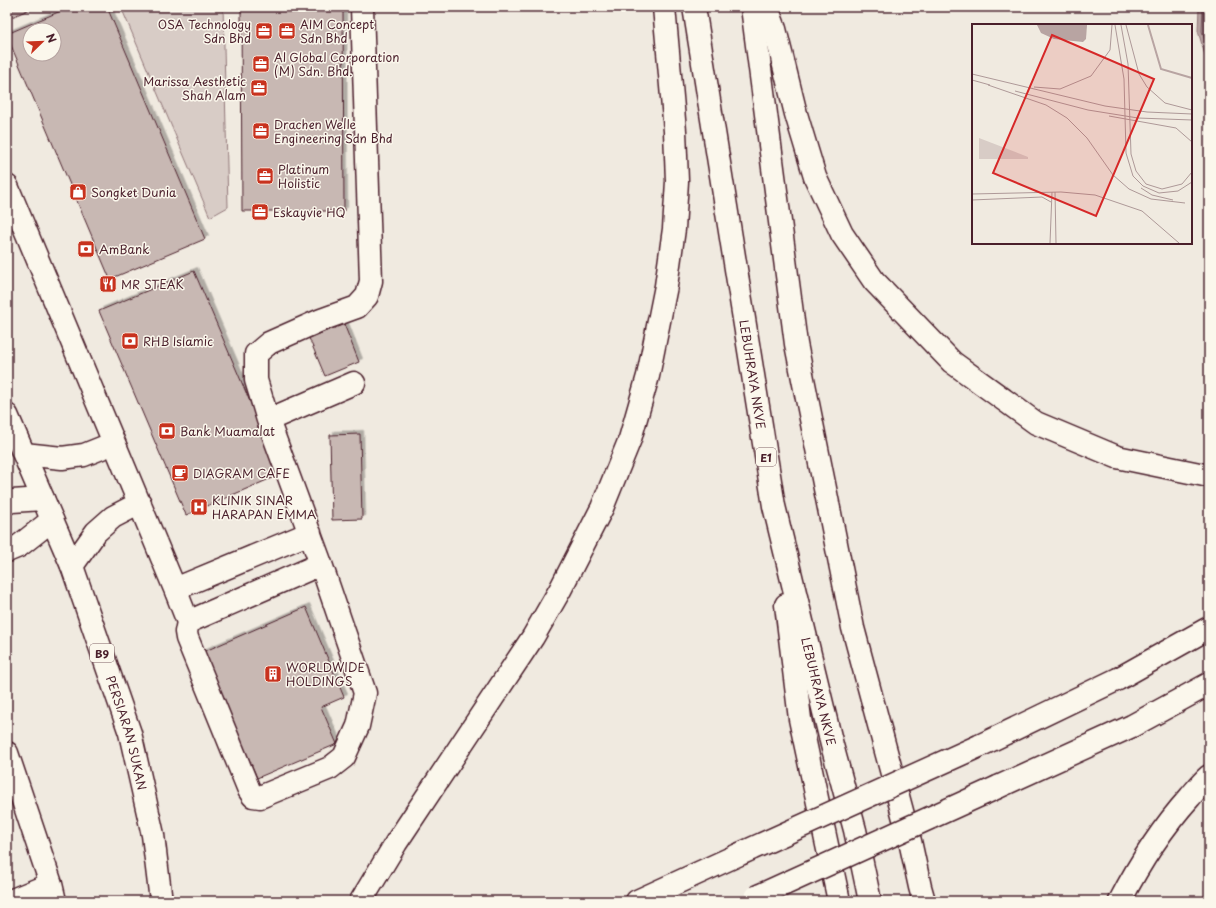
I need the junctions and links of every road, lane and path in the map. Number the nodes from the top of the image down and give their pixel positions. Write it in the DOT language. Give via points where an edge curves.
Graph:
graph roads {
  1 [pos="362,7"];
  2 [pos="664,7"];
  3 [pos="694,7"];
  4 [pos="752,7"];
  5 [pos="767,7"];
  6 [pos="7,186"];
  7 [pos="354,383"];
  8 [pos="7,415"];
  9 [pos="268,420"];
  10 [pos="114,443"];
  11 [pos="24,454"];
  12 [pos="1209,476"];
  13 [pos="43,499"];
  14 [pos="7,503"];
  15 [pos="140,503"];
  16 [pos="774,506"];
  17 [pos="52,520"];
  18 [pos="310,533"];
  19 [pos="7,551"];
  20 [pos="321,564"];
  21 [pos="72,566"];
  22 [pos="175,589"];
  23 [pos="188,622"];
  24 [pos="1209,628"];
  25 [pos="1209,684"];
  26 [pos="8,759"];
  27 [pos="1209,776"];
  28 [pos="53,892"];
  29 [pos="752,899"];
  30 [pos="10,901"];
  31 [pos="161,901"];
  32 [pos="362,901"];
  33 [pos="638,901"];
  34 [pos="839,901"];
  35 [pos="870,901"];
  36 [pos="924,901"];
  37 [pos="1120,901"];
  1 -- 9 [label="main road" via="371,281 367,296 357,306 269,343 256,354 256,380"];
  2 -- 32 [label="main road" via="675,130 677,181 674,229 666,286 648,376 630,439 602,508 533,637 396,843"];
  3 -- 16 [label="main road, LEBUHRAYA NKVE / E1"];
  4 -- 36 [label="main road" via="796,344 854,628"];
  5 -- 12 [label="main road" via="815,177 842,234 874,281 952,362 1036,423 1116,457"];
  6 -- 10 [label="main road"];
  7 -- 9 [label="main road"];
  8 -- 11 [label="main road, PERSIARAN SUKAN / B9"];
  9 -- 18 [label="main road"];
  10 -- 11 [label="main road" via="84,455 62,458"];
  10 -- 15 [label="main road"];
  11 -- 13 [label="main road, PERSIARAN SUKAN / B9"];
  13 -- 14 [label="main road"];
  13 -- 17 [label="main road, PERSIARAN SUKAN / B9"];
  15 -- 21 [label="main road" via="113,517 96,532"];
  15 -- 22 [label="main road"];
  16 -- 34 [label="main road" via="800,719"];
  16 -- 35 [label="main road, LEBUHRAYA NKVE / E1" via="855,830"];
  17 -- 19 [label="main road" via="19,546"];
  17 -- 21 [label="main road, PERSIARAN SUKAN / B9"];
  18 -- 20 [label="main road"];
  18 -- 22 [label="main road"];
  20 -- 23 [label="main road"];
  20 -- 23 [label="main road" via="364,693 358,726 344,757 330,768 260,797 253,796 187,638"];
  21 -- 31 [label="main road, PERSIARAN SUKAN / B9" via="130,734 153,835"];
  22 -- 23 [label="main road"];
  24 -- 33 [label="main road, bridge" via="1118,679 980,746"];
  25 -- 29 [label="main road, bridge" via="1132,726"];
  26 -- 28 [label="main road"];
  27 -- 37 [label="main road" via="1178,810 1155,842"];
  28 -- 30 [label="main road"];
}
